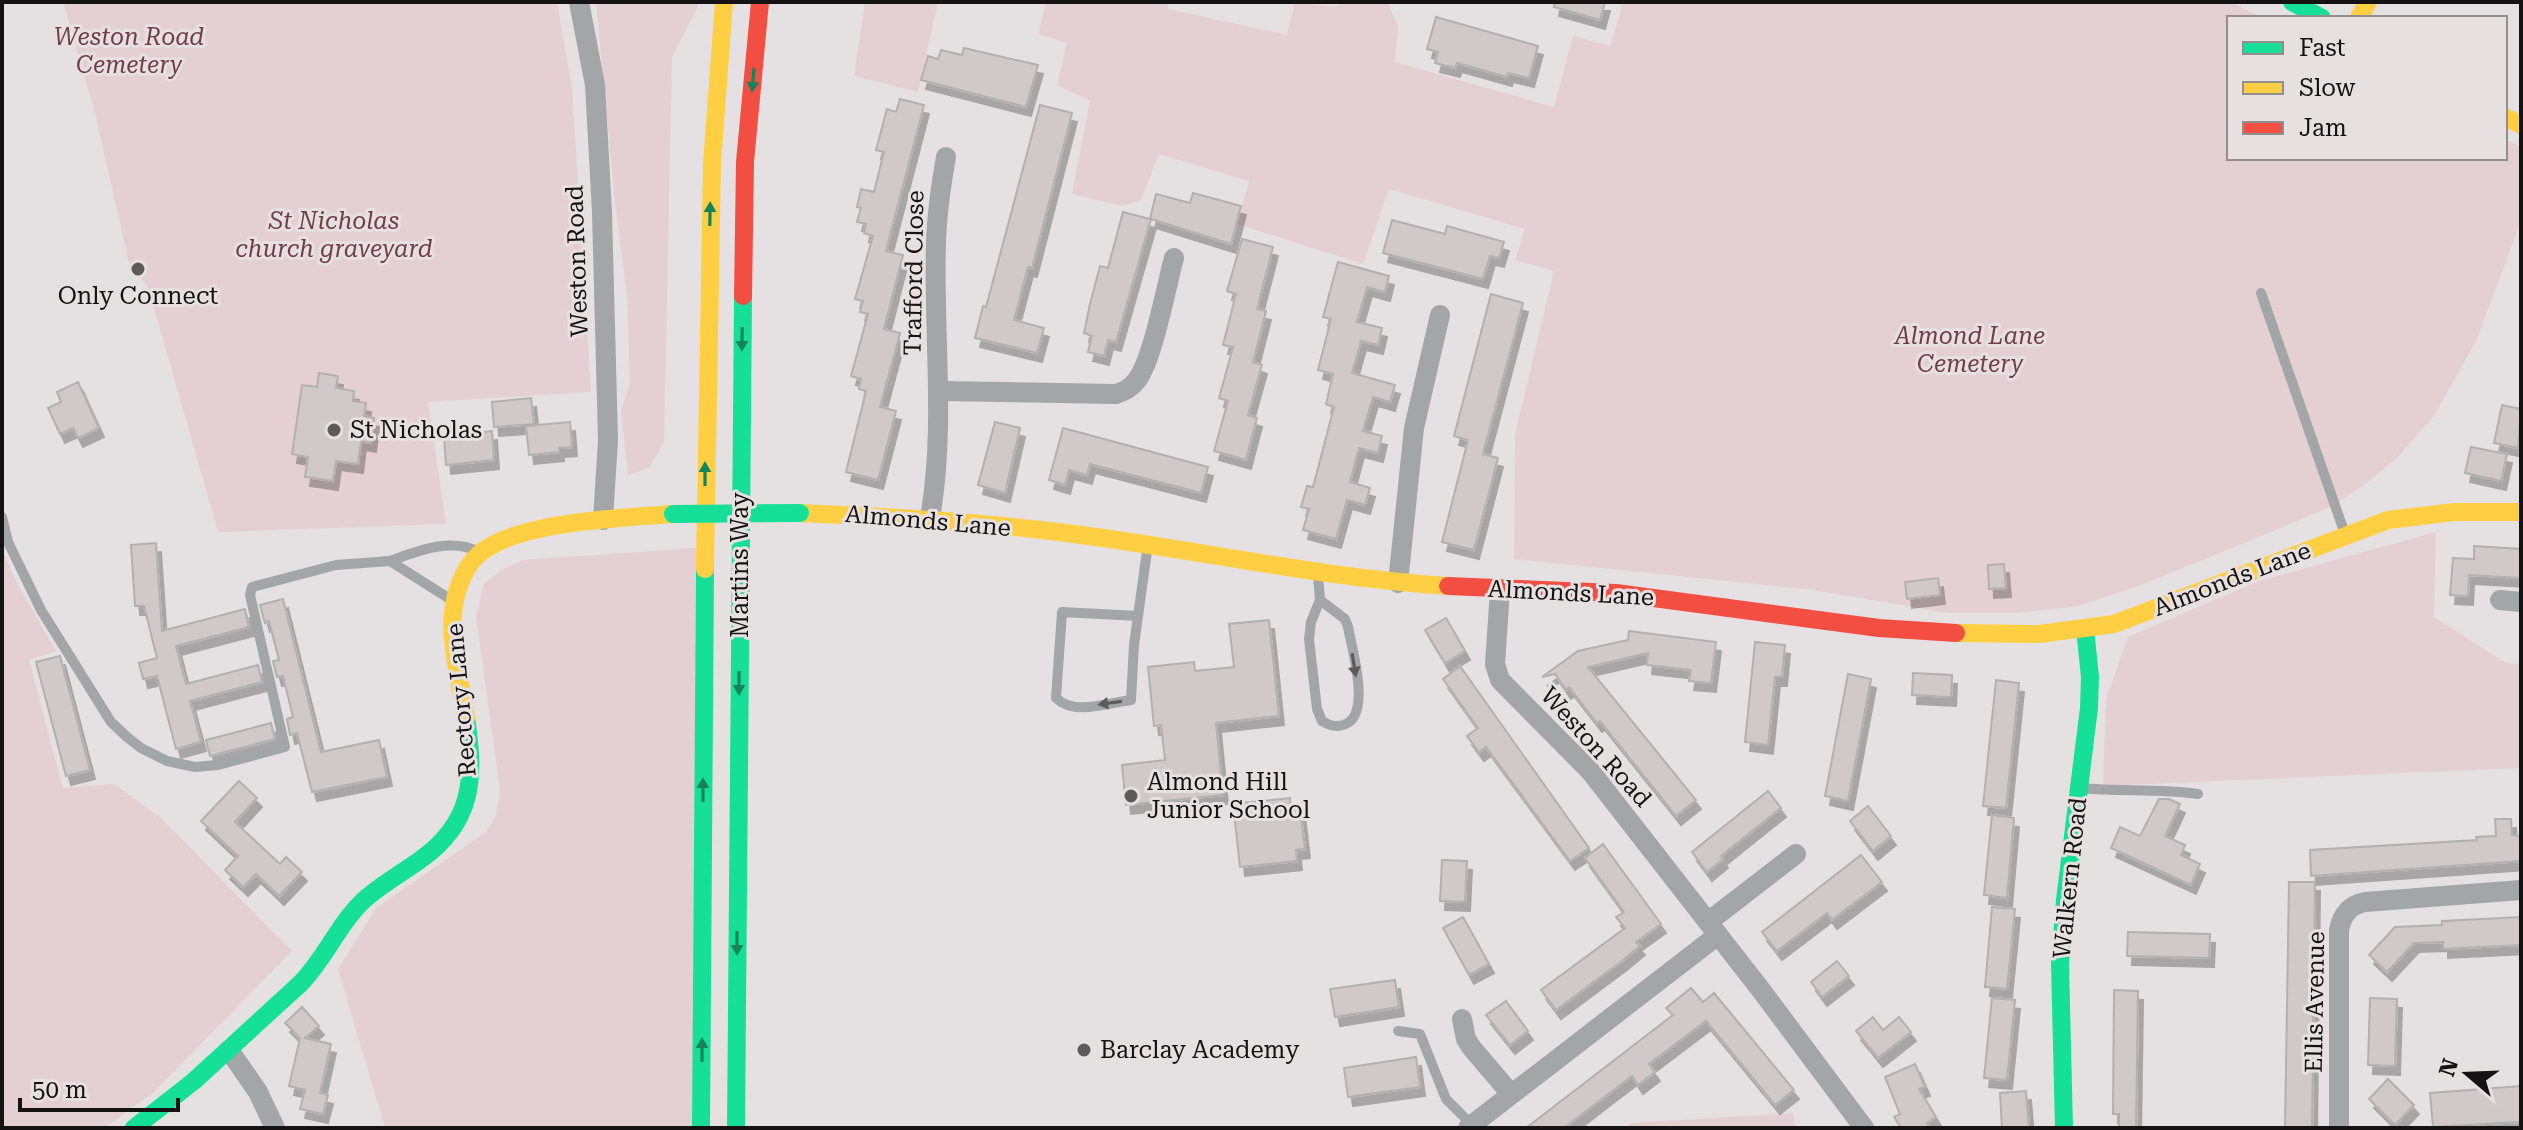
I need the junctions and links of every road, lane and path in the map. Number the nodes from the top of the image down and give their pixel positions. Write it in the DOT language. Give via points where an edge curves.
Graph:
graph roads {
  1 [pos="579,2"];
  2 [pos="724,2"];
  3 [pos="760,2"];
  4 [pos="2292,2"];
  5 [pos="2318,16"];
  6 [pos="946,157"];
  7 [pos="1174,258"];
  8 [pos="2261,293"];
  9 [pos="1440,315"];
  10 [pos="938,391"];
  11 [pos="2521,512"];
  12 [pos="2,517"];
  13 [pos="930,518"];
  14 [pos="603,520"];
  15 [pos="2345,536"];
  16 [pos="1147,546"];
  17 [pos="481,553"];
  18 [pos="390,561"];
  19 [pos="1318,573"];
  20 [pos="1398,583"];
  21 [pos="1500,590"];
  22 [pos="1320,600"];
  23 [pos="2500,600"];
  24 [pos="454,602"];
  25 [pos="2521,602"];
  26 [pos="1138,616"];
  27 [pos="2085,629"];
  28 [pos="2080,788"];
  29 [pos="2198,794"];
  30 [pos="1796,854"];
  31 [pos="2521,890"];
  32 [pos="1713,929"];
  33 [pos="1462,1019"];
  34 [pos="1398,1031"];
  35 [pos="229,1050"];
  36 [pos="1511,1094"];
  37 [pos="1469,1126"];
  38 [pos="134,1128"];
  39 [pos="275,1128"];
  40 [pos="701,1128"];
  41 [pos="736,1128"];
  42 [pos="1864,1128"];
  43 [pos="2064,1128"];
  44 [pos="2339,1128"];
  1 -- 14 [label="street, Weston Road" via="595,85 601,199 608,440"];
  40 -- 2 [label="street, one-way" via="706,390 712,164"];
  3 -- 41 [label="street, Martins Way, one-way" via="745,162"];
  4 -- 5 [label="street"];
  6 -- 10 [label="street, Trafford Close" via="936,244"];
  7 -- 10 [label="street" via="1149,354 1141,375 1127,390"];
  8 -- 15 [label="lane"];
  9 -- 20 [label="street" via="1414,428"];
  10 -- 13 [label="street, Trafford Close" via="939,457"];
  11 -- 15 [label="street, Almonds Lane" via="2431,512"];
  12 -- 18 [label="lane" via="8,542 41,610 111,722 141,748 179,765 218,765 285,747 252,587 336,565"];
  13 -- 14 [label="street, Almonds Lane, bridge" via="800,513"];
  13 -- 16 [label="street, Almonds Lane"];
  14 -- 17 [label="street, Rectory Lane" via="516,533"];
  15 -- 27 [label="street, Almonds Lane" via="2125,620"];
  16 -- 19 [label="street, Almonds Lane"];
  16 -- 26 [label="lane"];
  17 -- 18 [label="lane" via="457,544"];
  17 -- 24 [label="street, Rectory Lane" via="461,579"];
  18 -- 24 [label="lane"];
  19 -- 20 [label="street, Almonds Lane"];
  19 -- 22 [label="lane"];
  20 -- 21 [label="street, Almonds Lane"];
  21 -- 27 [label="street, Almonds Lane" via="1616,593 1943,634"];
  21 -- 32 [label="street, Weston Road" via="1495,664 1500,680 1591,772"];
  22 -- 22 [label="lane, one-way" via="1345,619 1360,697 1356,716 1339,726 1322,721 1317,709 1309,639"];
  23 -- 25 [label="street"];
  24 -- 35 [label="street, Rectory Lane" via="472,777 465,806 445,838 363,901 310,973"];
  26 -- 26 [label="lane, one-way" via="1131,700 1080,707 1056,698 1062,612"];
  27 -- 28 [label="street, Walkern Road" via="2090,677"];
  28 -- 29 [label="lane"];
  28 -- 43 [label="street, Walkern Road" via="2060,964"];
  30 -- 32 [label="street"];
  31 -- 44 [label="street, Ellis Avenue" via="2365,902 2346,913 2339,930"];
  32 -- 36 [label="street"];
  32 -- 42 [label="street, Weston Road"];
  33 -- 36 [label="street" via="1471,1047"];
  34 -- 37 [label="lane" via="1420,1034 1446,1099"];
  35 -- 38 [label="street, Rectory Lane"];
  35 -- 39 [label="street"];
  36 -- 37 [label="street"];
}
